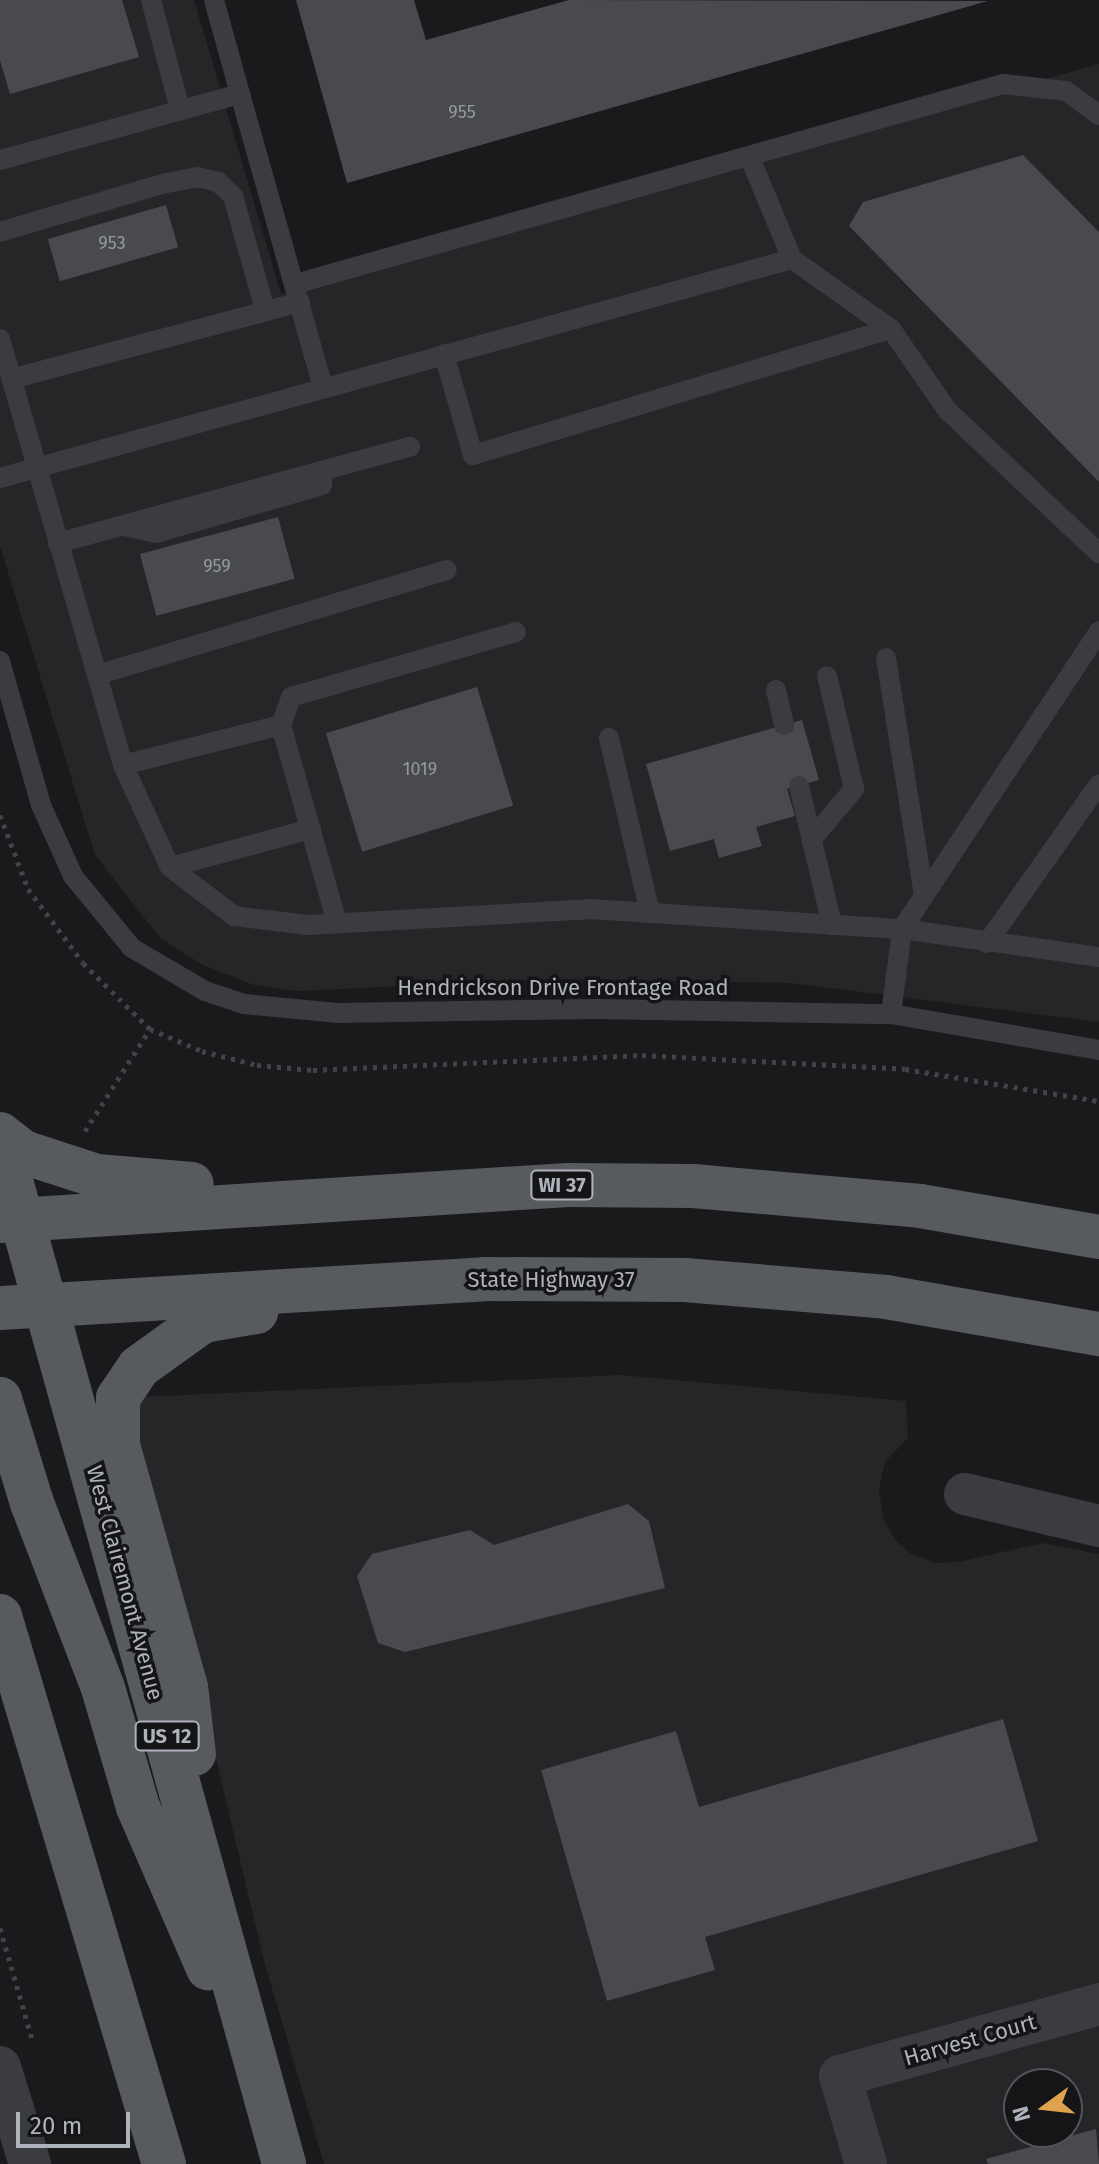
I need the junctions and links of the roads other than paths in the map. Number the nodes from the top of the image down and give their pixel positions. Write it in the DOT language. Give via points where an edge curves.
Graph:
graph roads {
  1 [pos="151,0"];
  2 [pos="214,0"];
  3 [pos="240,94"];
  4 [pos="180,110"];
  5 [pos="1099,115"];
  6 [pos="750,158"];
  7 [pos="0,160"];
  8 [pos="0,232"];
  9 [pos="792,259"];
  10 [pos="298,293"];
  11 [pos="265,310"];
  12 [pos="891,329"];
  13 [pos="0,339"];
  14 [pos="444,354"];
  15 [pos="11,379"];
  16 [pos="323,388"];
  17 [pos="410,447"];
  18 [pos="37,467"];
  19 [pos="0,478"];
  20 [pos="58,543"];
  21 [pos="1099,553"];
  22 [pos="447,570"];
  23 [pos="1099,631"];
  24 [pos="516,632"];
  25 [pos="886,658"];
  26 [pos="0,661"];
  27 [pos="97,675"];
  28 [pos="827,676"];
  29 [pos="776,690"];
  30 [pos="281,725"];
  31 [pos="784,725"];
  32 [pos="609,738"];
  33 [pos="123,765"];
  34 [pos="1099,784"];
  35 [pos="799,786"];
  36 [pos="311,829"];
  37 [pos="811,840"];
  38 [pos="170,867"];
  39 [pos="924,896"];
  40 [pos="650,913"];
  41 [pos="337,923"];
  42 [pos="832,925"];
  43 [pos="902,929"];
  44 [pos="987,943"];
  45 [pos="1099,957"];
  46 [pos="891,1014"];
  47 [pos="1099,1050"];
  48 [pos="0,1134"];
  49 [pos="0,1141"];
  50 [pos="475,1191"];
  51 [pos="12,1221"];
  52 [pos="1099,1237"];
  53 [pos="0,1278"];
  54 [pos="425,1283"];
  55 [pos="0,1308"];
  56 [pos="50,1308"];
  57 [pos="1099,1334"];
  58 [pos="0,1399"];
  59 [pos="965,1494"];
  60 [pos="1099,1526"];
  61 [pos="0,1616"];
  62 [pos="212,1903"];
  63 [pos="1099,2004"];
  64 [pos="0,2067"];
  65 [pos="263,2087"];
  66 [pos="30,2164"];
  67 [pos="164,2164"];
  68 [pos="284,2164"];
  69 [pos="866,2164"];
  1 -- 4 [label="lane"];
  2 -- 3 [label="lane"];
  3 -- 4 [label="lane"];
  3 -- 10 [label="lane"];
  4 -- 7 [label="lane"];
  5 -- 6 [label="lane" via="1066,91 1003,84"];
  6 -- 9 [label="lane"];
  6 -- 10 [label="lane"];
  8 -- 11 [label="lane" via="162,184 197,177 218,182 233,196"];
  9 -- 12 [label="lane"];
  9 -- 14 [label="lane"];
  10 -- 11 [label="lane"];
  10 -- 16 [label="lane"];
  11 -- 15 [label="lane"];
  12 -- 14 [label="lane" via="473,455"];
  12 -- 21 [label="lane" via="947,410"];
  13 -- 15 [label="lane"];
  14 -- 16 [label="lane"];
  15 -- 18 [label="lane"];
  16 -- 18 [label="lane"];
  17 -- 20 [label="lane"];
  18 -- 19 [label="lane"];
  18 -- 20 [label="lane"];
  20 -- 27 [label="lane"];
  22 -- 27 [label="lane"];
  23 -- 39 [label="lane"];
  24 -- 30 [label="lane" via="291,697"];
  25 -- 39 [label="lane"];
  26 -- 46 [label="lane, Hendrickson Drive Frontage Road" via="41,805 73,876 102,917 166,971 244,1004 287,1011"];
  27 -- 33 [label="lane"];
  28 -- 37 [label="lane" via="854,789"];
  29 -- 31 [label="lane"];
  30 -- 33 [label="lane"];
  30 -- 36 [label="lane"];
  32 -- 40 [label="lane"];
  33 -- 38 [label="lane"];
  34 -- 44 [label="lane"];
  35 -- 37 [label="lane"];
  36 -- 38 [label="lane"];
  36 -- 41 [label="lane"];
  37 -- 42 [label="lane"];
  38 -- 41 [label="lane" via="234,916 307,925"];
  39 -- 43 [label="lane"];
  40 -- 41 [label="lane" via="590,909"];
  40 -- 42 [label="lane"];
  42 -- 43 [label="lane"];
  43 -- 44 [label="lane"];
  43 -- 46 [label="lane"];
  44 -- 45 [label="lane"];
  46 -- 47 [label="lane, Hendrickson Drive Frontage Road"];
  48 -- 50 [label="main road" via="23,1152 67,1168 145,1184 428,1174"];
  49 -- 51 [label="main road, West Clairemont Avenue / US 12"];
  50 -- 51 [label="main road, WI 37"];
  50 -- 52 [label="main road, WI 37" via="568,1185 817,1194"];
  51 -- 56 [label="main road, West Clairemont Avenue / US 12"];
  53 -- 56 [label="main road"];
  54 -- 56 [label="main road, State Highway 37" via="246,1290"];
  54 -- 57 [label="main road, State Highway 37" via="515,1279 782,1285 886,1297"];
  54 -- 62 [label="main road" via="203,1321 139,1367 118,1398 118,1445 186,1687"];
  55 -- 56 [label="main road, State Highway 37"];
  56 -- 62 [label="main road, West Clairemont Avenue / US 12"];
  58 -- 65 [label="main road" via="32,1503 103,1688 138,1807"];
  59 -- 60 [label="street"];
  61 -- 67 [label="main road"];
  62 -- 65 [label="main road, West Clairemont Avenue / US 12"];
  63 -- 69 [label="street, Harvest Court" via="840,2076"];
  64 -- 66 [label="street"];
  65 -- 68 [label="main road, West Clairemont Avenue / US 12"];
}
